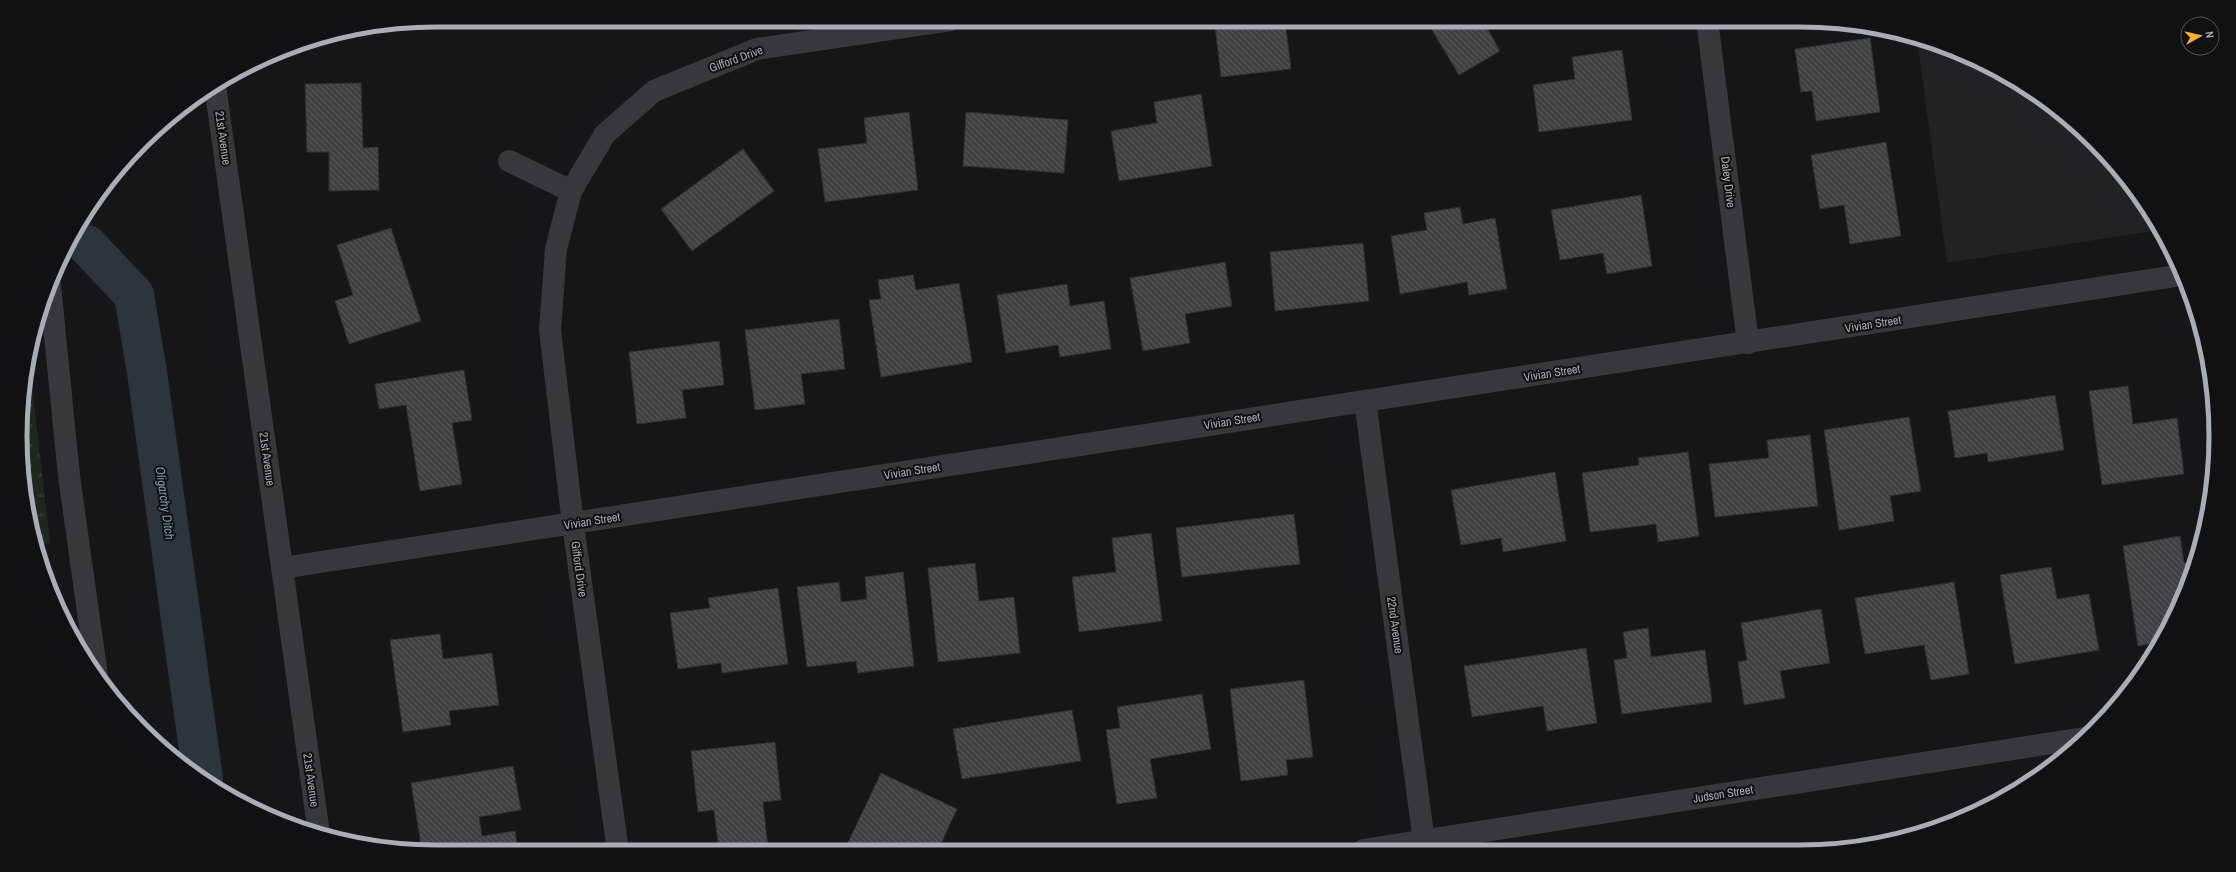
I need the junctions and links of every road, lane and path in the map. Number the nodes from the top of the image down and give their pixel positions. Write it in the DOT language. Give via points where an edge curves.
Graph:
graph roads {
  1 [pos="904,27"];
  2 [pos="1708,27"];
  3 [pos="216,92"];
  4 [pos="510,161"];
  5 [pos="571,191"];
  6 [pos="2177,276"];
  7 [pos="51,298"];
  8 [pos="1748,343"];
  9 [pos="1365,400"];
  10 [pos="573,524"];
  11 [pos="282,568"];
  12 [pos="95,661"];
  13 [pos="2074,740"];
  14 [pos="318,827"];
  15 [pos="617,845"];
  16 [pos="1425,845"];
  1 -- 5 [label="street, Gifford Drive" via="757,49 654,91 605,134"];
  2 -- 8 [label="street, Daley Drive"];
  3 -- 11 [label="street, 21st Avenue"];
  4 -- 5 [label="street"];
  5 -- 10 [label="street, Gifford Drive" via="556,249 550,330"];
  6 -- 8 [label="street, Vivian Street"];
  7 -- 12 [label="street" via="69,476"];
  8 -- 9 [label="street, Vivian Street"];
  9 -- 10 [label="street, Vivian Street"];
  9 -- 16 [label="street, 22nd Avenue"];
  10 -- 11 [label="street, Vivian Street"];
  10 -- 15 [label="street, Gifford Drive"];
  11 -- 14 [label="street, 21st Avenue"];
  13 -- 16 [label="street, Judson Street"];
}
